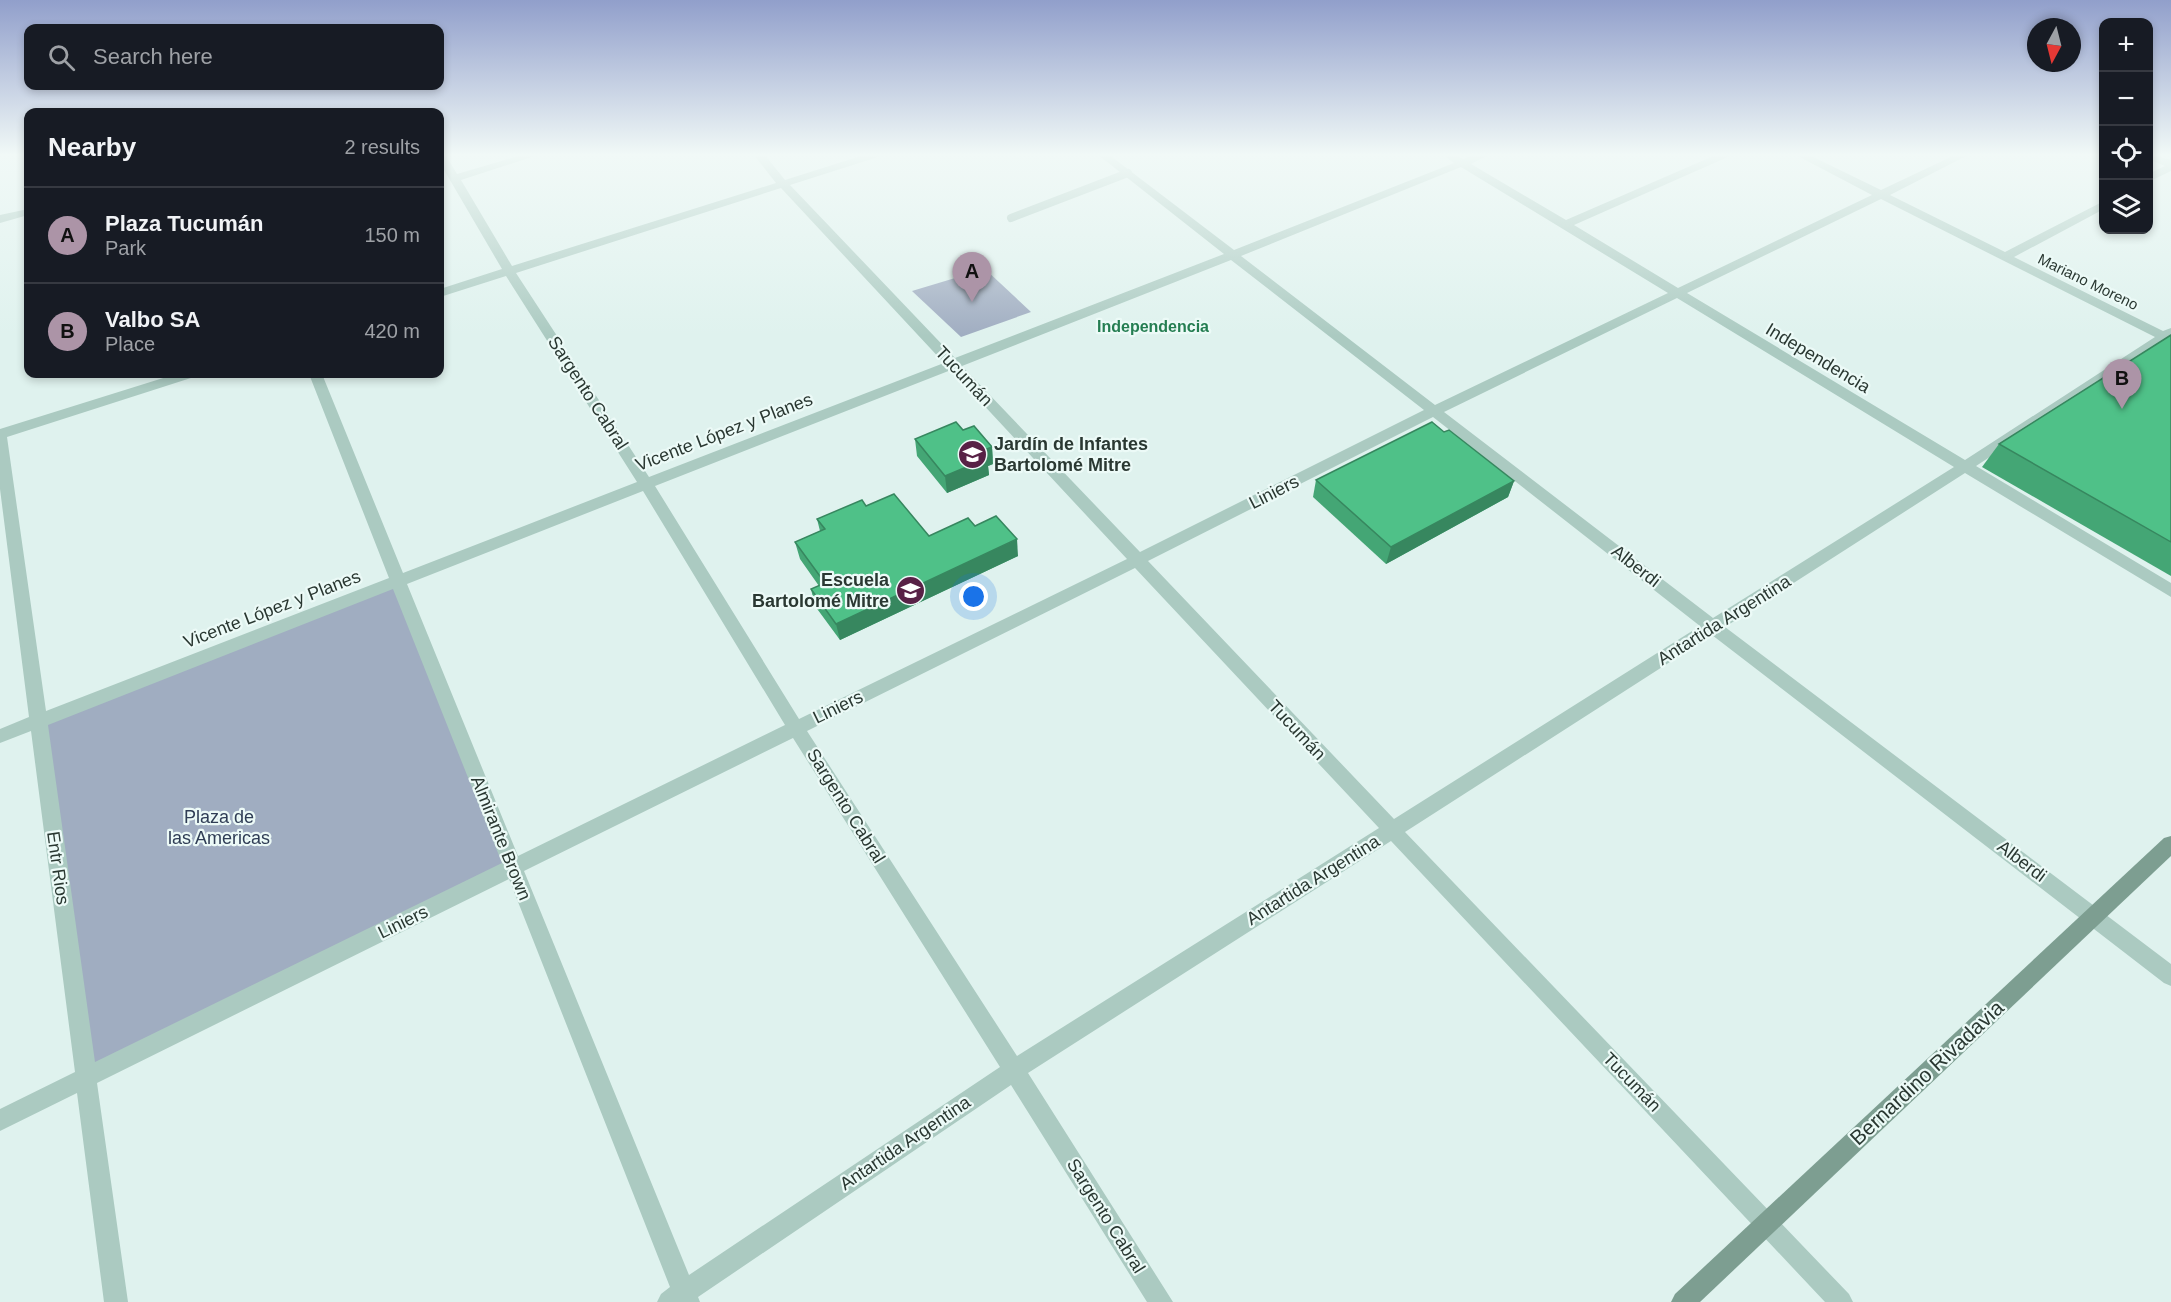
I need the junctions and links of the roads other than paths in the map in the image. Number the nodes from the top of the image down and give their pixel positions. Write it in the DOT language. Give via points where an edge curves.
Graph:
graph roads {
  1 [pos="17,215"];
  2 [pos="476,215"];
  3 [pos="686,215"];
  4 [pos="812,215"];
  5 [pos="1019,215"];
  6 [pos="1181,215"];
  7 [pos="1333,215"];
  8 [pos="1548,215"];
  9 [pos="1588,215"];
  10 [pos="1839,215"];
  11 [pos="1920,215"];
  12 [pos="2083,215"];
  13 [pos="1011,218"];
  14 [pos="0,219"];
  15 [pos="1565,225"];
  16 [pos="1233,255"];
  17 [pos="2005,257"];
  18 [pos="509,271"];
  19 [pos="444,292"];
  20 [pos="1677,293"];
  21 [pos="2169,336"];
  22 [pos="953,363"];
  23 [pos="176,378"];
  24 [pos="317,378"];
  25 [pos="1434,411"];
  26 [pos="0,434"];
  27 [pos="1964,467"];
  28 [pos="646,484"];
  29 [pos="1138,561"];
  30 [pos="399,581"];
  31 [pos="2171,591"];
  32 [pos="1713,627"];
  33 [pos="38,720"];
  34 [pos="796,728"];
  35 [pos="0,736"];
  36 [pos="1392,830"];
  37 [pos="2171,844"];
  38 [pos="513,867"];
  39 [pos="2094,916"];
  40 [pos="2171,976"];
  41 [pos="1014,1070"];
  42 [pos="86,1078"];
  43 [pos="0,1120"];
  44 [pos="1768,1224"];
  45 [pos="680,1299"];
  46 [pos="116,1302"];
  47 [pos="1161,1302"];
  48 [pos="1683,1302"];
  49 [pos="1841,1302"];
  1 -- 14 [label="street"];
  2 -- 18 [label="street, Sargento Cabral"];
  3 -- 18 [label="street"];
  4 -- 22 [label="street, Tucumán"];
  5 -- 13 [label="lane"];
  6 -- 16 [label="street, Alberdi"];
  7 -- 16 [label="street, Vicente López y Planes"];
  8 -- 15 [label="street, Independencia"];
  9 -- 15 [label="street"];
  10 -- 20 [label="street, Liniers"];
  11 -- 17 [label="street, Mariano Moreno"];
  12 -- 17 [label="street"];
  15 -- 20 [label="street, Independencia"];
  16 -- 22 [label="street, Vicente López y Planes"];
  16 -- 25 [label="street, Alberdi"];
  17 -- 21 [label="street, Mariano Moreno"];
  18 -- 19 [label="street"];
  18 -- 28 [label="street, Sargento Cabral"];
  20 -- 25 [label="street, Liniers"];
  20 -- 27 [label="street, Independencia"];
  21 -- 27 [label="street, Antartida Argentina"];
  22 -- 28 [label="street, Vicente López y Planes"];
  22 -- 29 [label="street, Tucumán"];
  23 -- 26 [label="street"];
  24 -- 30 [label="street, Almirante Brown"];
  25 -- 29 [label="street, Liniers"];
  25 -- 32 [label="street, Alberdi"];
  26 -- 33 [label="street, Entr Rios"];
  27 -- 31 [label="street, Independencia"];
  27 -- 32 [label="street, Antartida Argentina"];
  28 -- 30 [label="street, Vicente López y Planes"];
  28 -- 34 [label="street, Sargento Cabral"];
  29 -- 34 [label="street, Liniers"];
  29 -- 36 [label="street, Tucumán"];
  30 -- 33 [label="street, Vicente López y Planes"];
  30 -- 38 [label="street, Almirante Brown"];
  32 -- 36 [label="street, Antartida Argentina"];
  32 -- 39 [label="street, Alberdi"];
  33 -- 35 [label="street, Vicente López y Planes"];
  33 -- 42 [label="street, Entr Rios"];
  34 -- 38 [label="street, Liniers"];
  34 -- 41 [label="street, Sargento Cabral"];
  36 -- 41 [label="street, Antartida Argentina"];
  36 -- 44 [label="street, Tucumán"];
  37 -- 39 [label="main road, Bernardino Rivadavia"];
  38 -- 42 [label="street, Liniers"];
  38 -- 45 [label="street, Almirante Brown"];
  39 -- 40 [label="street, Alberdi"];
  39 -- 44 [label="main road, Bernardino Rivadavia"];
  41 -- 45 [label="street, Antartida Argentina"];
  41 -- 47 [label="street, Sargento Cabral"];
  42 -- 43 [label="street, Liniers"];
  42 -- 46 [label="street, Entr Rios"];
  44 -- 48 [label="main road, Bernardino Rivadavia"];
  44 -- 49 [label="street, Tucumán"];
}
